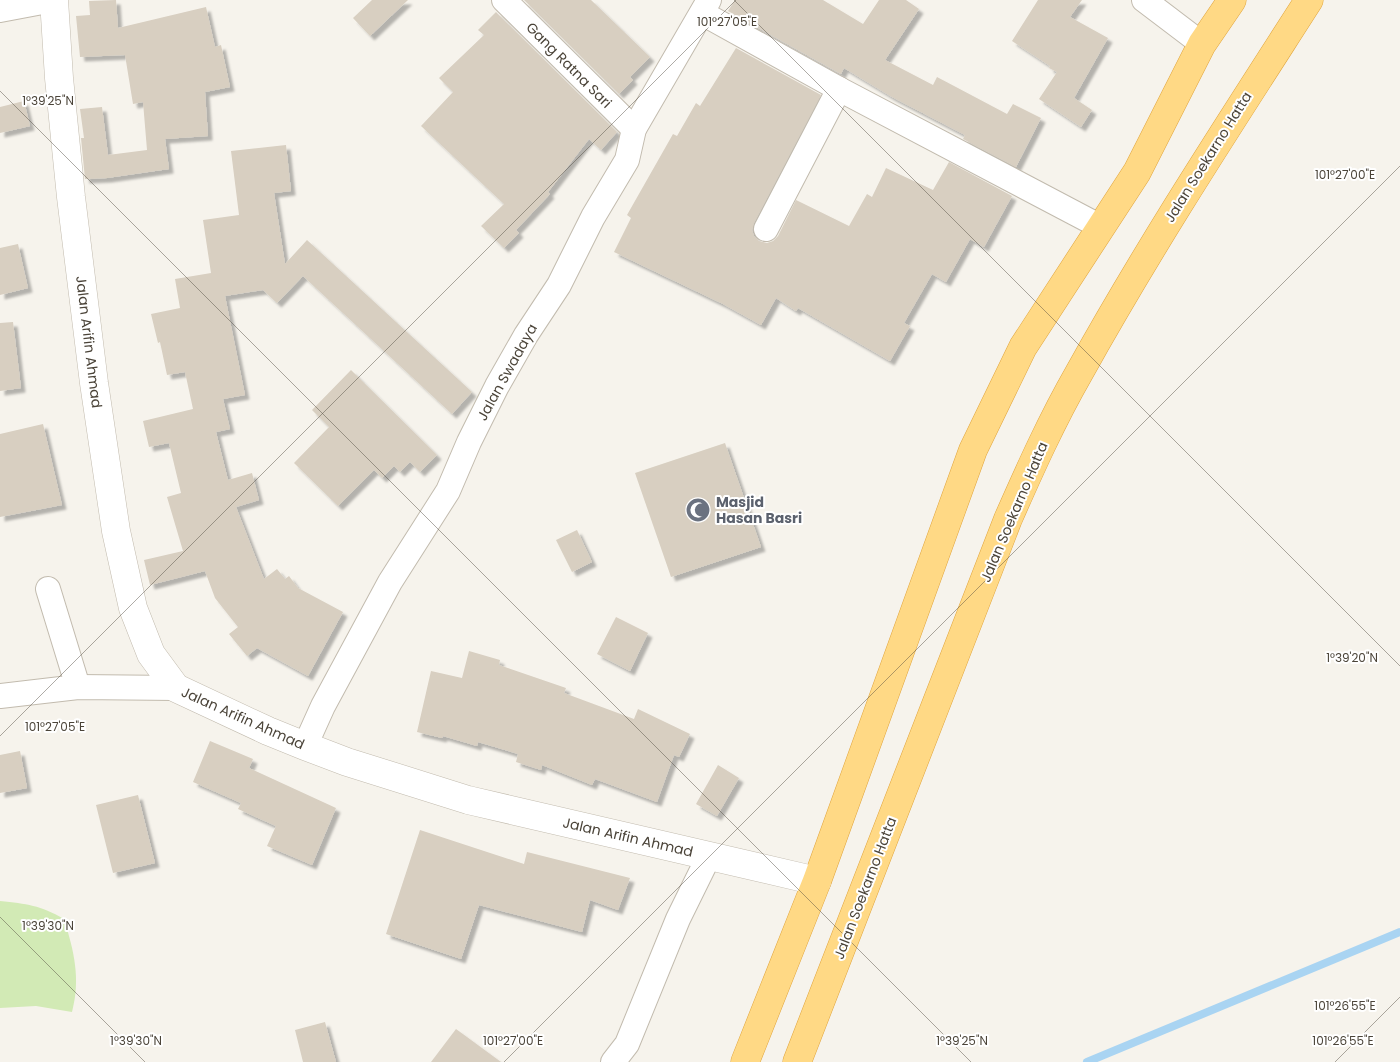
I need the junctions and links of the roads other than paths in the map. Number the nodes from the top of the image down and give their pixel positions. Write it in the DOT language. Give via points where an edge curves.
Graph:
graph roads {
  1 [pos="54,0"];
  2 [pos="504,0"];
  3 [pos="1144,0"];
  4 [pos="1232,0"];
  5 [pos="1308,0"];
  6 [pos="706,6"];
  7 [pos="0,10"];
  8 [pos="1202,44"];
  9 [pos="839,89"];
  10 [pos="634,130"];
  11 [pos="1101,227"];
  12 [pos="766,229"];
  13 [pos="48,589"];
  14 [pos="78,687"];
  15 [pos="176,688"];
  16 [pos="0,696"];
  17 [pos="305,746"];
  18 [pos="709,856"];
  19 [pos="817,881"];
  20 [pos="613,1062"];
  21 [pos="744,1062"];
  22 [pos="797,1062"];
  1 -- 7 [label="street"];
  1 -- 15 [label="street, Jalan Arifin Ahmad" via="71,196 116,531 133,608 151,654"];
  2 -- 10 [label="street, Gang Ratna Sari"];
  3 -- 8 [label="street"];
  4 -- 8 [label="highway"];
  5 -- 22 [label="highway, Jalan Soekarno Hatta" via="1153,244 1038,451 1008,519"];
  6 -- 9 [label="street"];
  6 -- 10 [label="street, Jalan Swadaya"];
  8 -- 11 [label="highway" via="1137,172"];
  9 -- 11 [label="street"];
  9 -- 12 [label="street"];
  10 -- 17 [label="street, Jalan Swadaya" via="627,160 593,217 559,285 497,386 448,491 390,582"];
  11 -- 19 [label="highway" via="1023,347 973,450"];
  13 -- 14 [label="street"];
  14 -- 15 [label="street"];
  14 -- 16 [label="street"];
  15 -- 17 [label="street, Jalan Arifin Ahmad"];
  17 -- 18 [label="street, Jalan Arifin Ahmad" via="468,800"];
  18 -- 19 [label="street, Jalan Arifin Ahmad"];
  18 -- 20 [label="street" via="678,919 627,1044"];
  19 -- 21 [label="highway"];
}
